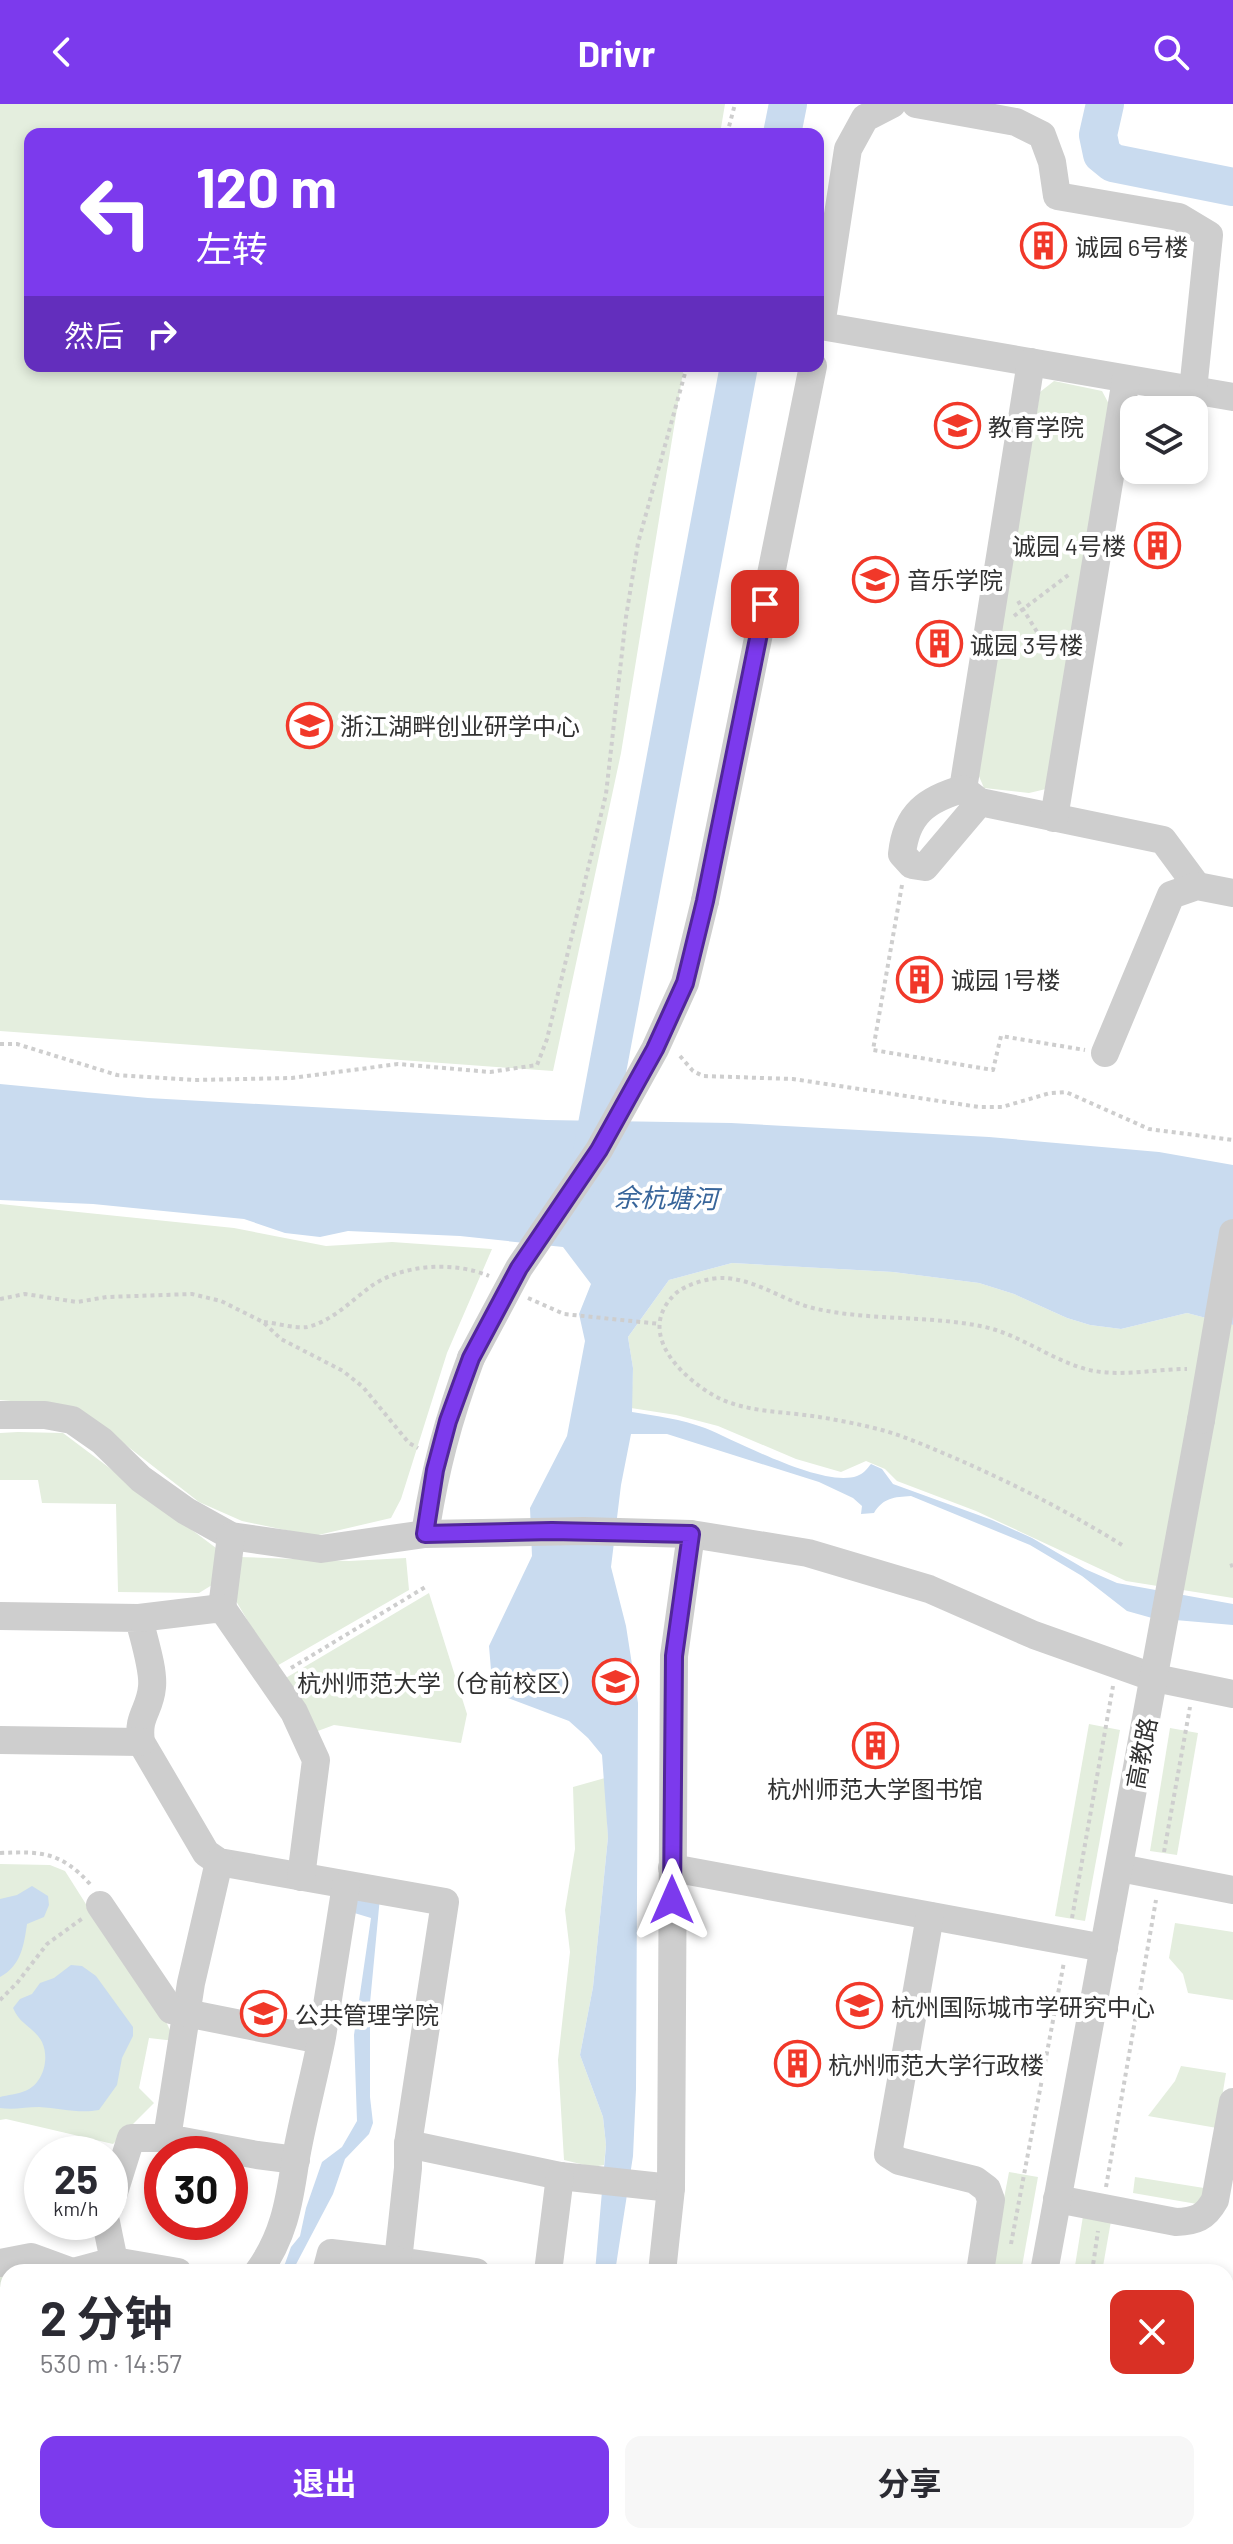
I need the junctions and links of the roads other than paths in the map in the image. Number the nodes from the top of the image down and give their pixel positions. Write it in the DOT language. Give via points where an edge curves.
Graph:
graph roads {
  1 [pos="892,104"];
  2 [pos="916,104"];
  3 [pos="824,308"];
  4 [pos="824,335"];
  5 [pos="1031,362"];
  6 [pos="812,372"];
  7 [pos="1126,379"];
  8 [pos="1193,390"];
  9 [pos="1233,397"];
  10 [pos="971,796"];
  11 [pos="1054,818"];
  12 [pos="1197,886"];
  13 [pos="1233,893"];
  14 [pos="1105,1053"];
  15 [pos="1233,1233"];
  16 [pos="0,1415"];
  17 [pos="425,1534"];
  18 [pos="691,1534"];
  19 [pos="231,1536"];
  20 [pos="222,1608"];
  21 [pos="0,1616"];
  22 [pos="139,1618"];
  23 [pos="1155,1678"];
  24 [pos="1233,1694"];
  25 [pos="0,1740"];
  26 [pos="141,1742"];
  27 [pos="219,1862"];
  28 [pos="672,1868"];
  29 [pos="1120,1868"];
  30 [pos="301,1877"];
  31 [pos="346,1885"];
  32 [pos="1233,1890"];
  33 [pos="100,1905"];
  34 [pos="930,1916"];
  35 [pos="1104,1948"];
  36 [pos="188,2014"];
  37 [pos="321,2040"];
  38 [pos="1233,2102"];
  39 [pos="167,2136"];
  40 [pos="144,2138"];
  41 [pos="408,2144"];
  42 [pos="128,2148"];
  43 [pos="248,2153"];
  44 [pos="296,2160"];
  45 [pos="573,2177"];
  46 [pos="658,2187"];
  47 [pos="1057,2199"];
  48 [pos="110,2240"];
  49 [pos="114,2261"];
  50 [pos="398,2261"];
  51 [pos="0,2263"];
  52 [pos="51,2264"];
  53 [pos="103,2264"];
  54 [pos="131,2264"];
  55 [pos="264,2264"];
  56 [pos="328,2264"];
  57 [pos="419,2264"];
  58 [pos="550,2264"];
  59 [pos="662,2264"];
  60 [pos="981,2264"];
  61 [pos="1045,2264"];
  1 -- 3 [label="street" via="865,118 848,149"];
  2 -- 8 [label="street" via="1016,122 1042,135 1057,196 1179,217 1209,235"];
  4 -- 5 [label="street"];
  5 -- 7 [label="street"];
  5 -- 10 [label="street" via="987,637"];
  6 -- 17 [label="street, bridge" via="685,983 599,1150 519,1268 471,1358 438,1458"];
  7 -- 8 [label="street"];
  7 -- 11 [label="street"];
  8 -- 9 [label="street"];
  10 -- 10 [label="street" via="925,867 912,865 902,854 903,837 918,811 937,796"];
  10 -- 11 [label="street"];
  11 -- 12 [label="street" via="1163,840"];
  12 -- 13 [label="street"];
  12 -- 14 [label="street" via="1171,895"];
  15 -- 23 [label="street, 高教路, bridge"];
  16 -- 19 [label="street" via="72,1420 141,1479"];
  17 -- 18 [label="street"];
  17 -- 19 [label="street" via="321,1549"];
  18 -- 23 [label="street" via="808,1553 929,1589 1034,1635"];
  18 -- 28 [label="street" via="674,1656"];
  19 -- 20 [label="street"];
  20 -- 22 [label="street"];
  20 -- 30 [label="street" via="294,1712 316,1760"];
  21 -- 22 [label="street"];
  22 -- 26 [label="street" via="153,1684 138,1725"];
  23 -- 24 [label="street"];
  23 -- 29 [label="street, 高教路"];
  25 -- 26 [label="street"];
  26 -- 27 [label="street" via="206,1853"];
  27 -- 30 [label="street"];
  27 -- 36 [label="street"];
  28 -- 34 [label="street"];
  28 -- 46 [label="street"];
  29 -- 32 [label="street"];
  29 -- 35 [label="street, 高教路"];
  30 -- 31 [label="street"];
  31 -- 37 [label="street"];
  31 -- 41 [label="street" via="445,1902"];
  33 -- 36 [label="street" via="171,2010"];
  34 -- 35 [label="street"];
  34 -- 60 [label="street" via="888,2154 975,2180 987,2189 991,2200"];
  35 -- 47 [label="street, 高教路"];
  36 -- 37 [label="street"];
  36 -- 39 [label="street"];
  37 -- 44 [label="street"];
  38 -- 47 [label="street" via="1215,2200 1207,2214 1176,2222"];
  40 -- 42 [label="street" via="131,2138"];
  41 -- 45 [label="street"];
  41 -- 50 [label="street"];
  43 -- 44 [label="street"];
  44 -- 55 [label="street" via="284,2228"];
  45 -- 46 [label="street"];
  45 -- 58 [label="street"];
  46 -- 59 [label="street"];
  47 -- 61 [label="street, 高教路"];
  48 -- 49 [label="street"];
  49 -- 53 [label="street"];
  49 -- 54 [label="street"];
  50 -- 56 [label="street" via="331,2253"];
  50 -- 57 [label="street"];
  51 -- 52 [label="street" via="31,2257"];
}
